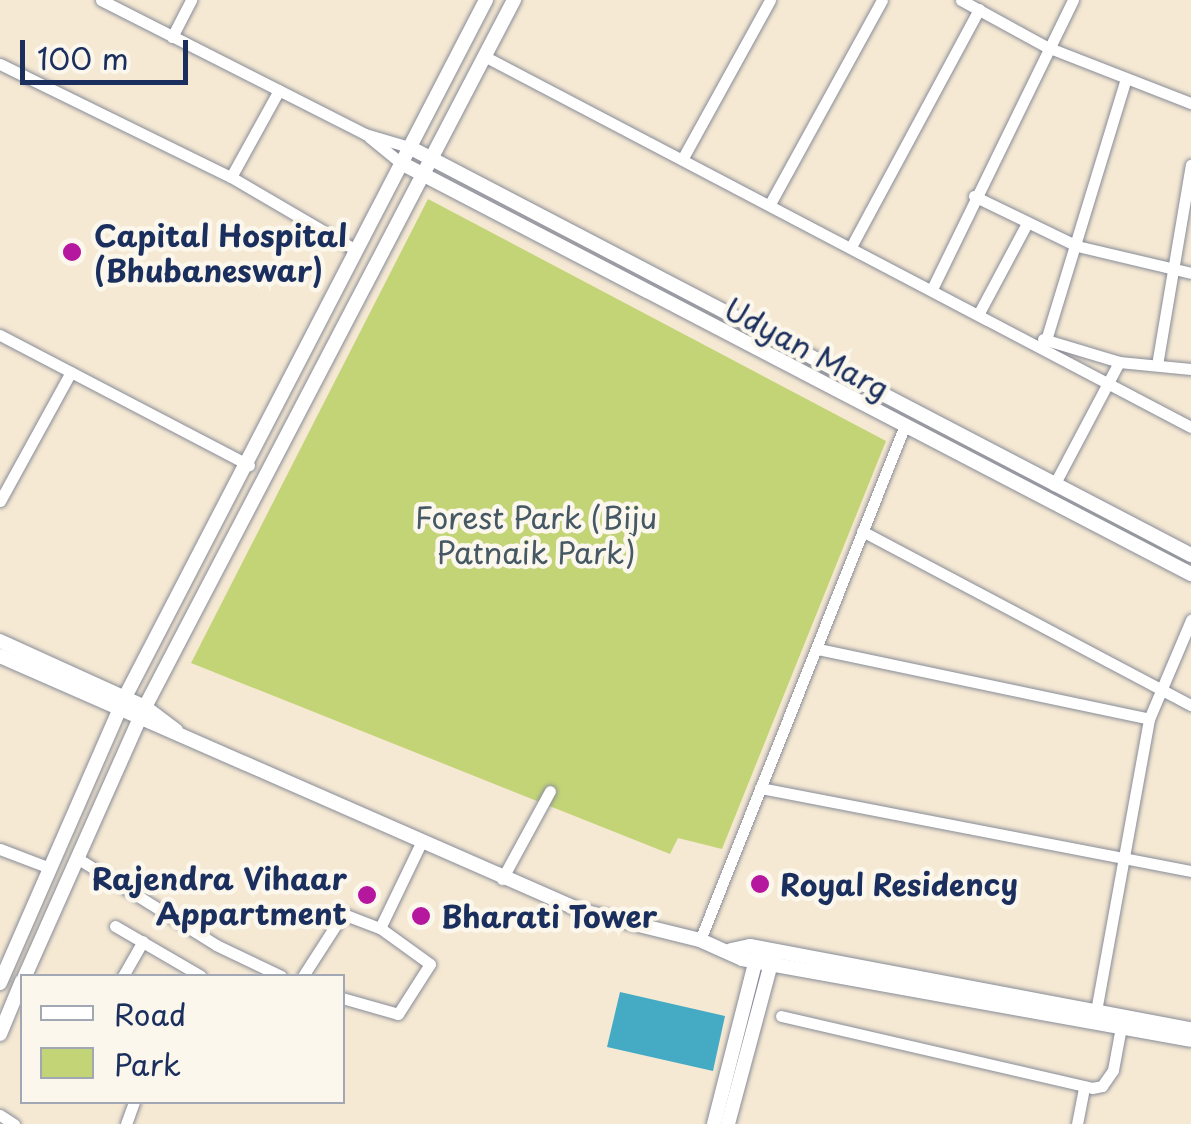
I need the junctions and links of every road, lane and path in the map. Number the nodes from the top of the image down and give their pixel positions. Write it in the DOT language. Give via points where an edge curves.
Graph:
graph roads {
  1 [pos="101,0"];
  2 [pos="191,0"];
  3 [pos="486,0"];
  4 [pos="514,0"];
  5 [pos="770,0"];
  6 [pos="882,0"];
  7 [pos="961,0"];
  8 [pos="1073,0"];
  9 [pos="979,9"];
  10 [pos="172,37"];
  11 [pos="1046,48"];
  12 [pos="484,56"];
  13 [pos="0,64"];
  14 [pos="1125,81"];
  15 [pos="279,90"];
  16 [pos="1191,103"];
  17 [pos="365,134"];
  18 [pos="409,147"];
  19 [pos="684,156"];
  20 [pos="432,159"];
  21 [pos="401,163"];
  22 [pos="1191,164"];
  23 [pos="424,176"];
  24 [pos="232,177"];
  25 [pos="974,196"];
  26 [pos="771,202"];
  27 [pos="1026,225"];
  28 [pos="852,245"];
  29 [pos="1076,246"];
  30 [pos="356,250"];
  31 [pos="1174,272"];
  32 [pos="1191,273"];
  33 [pos="932,289"];
  34 [pos="978,314"];
  35 [pos="1010,330"];
  36 [pos="0,335"];
  37 [pos="1046,340"];
  38 [pos="1119,362"];
  39 [pos="1157,365"];
  40 [pos="1191,369"];
  41 [pos="72,372"];
  42 [pos="1110,385"];
  43 [pos="869,390"];
  44 [pos="860,407"];
  45 [pos="1191,427"];
  46 [pos="903,430"];
  47 [pos="250,465"];
  48 [pos="1054,486"];
  49 [pos="0,501"];
  50 [pos="862,532"];
  51 [pos="1191,555"];
  52 [pos="1191,574"];
  53 [pos="1191,620"];
  54 [pos="0,641"];
  55 [pos="818,649"];
  56 [pos="0,656"];
  57 [pos="1161,691"];
  58 [pos="125,697"];
  59 [pos="1191,705"];
  60 [pos="144,706"];
  61 [pos="118,712"];
  62 [pos="1150,719"];
  63 [pos="138,722"];
  64 [pos="184,736"];
  65 [pos="760,788"];
  66 [pos="550,792"];
  67 [pos="420,846"];
  68 [pos="0,849"];
  69 [pos="76,858"];
  70 [pos="1124,858"];
  71 [pos="50,868"];
  72 [pos="1191,871"];
  73 [pos="502,879"];
  74 [pos="115,926"];
  75 [pos="380,928"];
  76 [pos="700,940"];
  77 [pos="143,941"];
  78 [pos="757,954"];
  79 [pos="773,957"];
  80 [pos="26,974"];
  81 [pos="124,974"];
  82 [pos="199,974"];
  83 [pos="277,974"];
  84 [pos="304,974"];
  85 [pos="0,983"];
  86 [pos="20,988"];
  87 [pos="345,999"];
  88 [pos="1096,1012"];
  89 [pos="782,1016"];
  90 [pos="1121,1027"];
  91 [pos="1191,1029"];
  92 [pos="0,1034"];
  93 [pos="1191,1040"];
  94 [pos="1084,1087"];
  95 [pos="0,1115"];
  96 [pos="14,1124"];
  97 [pos="714,1124"];
  98 [pos="728,1124"];
  99 [pos="1077,1124"];
  1 -- 10 [label="street"];
  2 -- 10 [label="street"];
  3 -- 18 [label="street"];
  4 -- 12 [label="street"];
  5 -- 19 [label="street"];
  6 -- 26 [label="street"];
  7 -- 9 [label="street"];
  8 -- 11 [label="street"];
  9 -- 11 [label="street"];
  9 -- 28 [label="street"];
  10 -- 15 [label="street"];
  11 -- 14 [label="street"];
  11 -- 25 [label="street"];
  12 -- 19 [label="street"];
  12 -- 20 [label="street"];
  13 -- 24 [label="street"];
  14 -- 16 [label="street"];
  14 -- 29 [label="street"];
  15 -- 17 [label="street"];
  15 -- 24 [label="street"];
  17 -- 18 [label="street"];
  17 -- 21 [label="street"];
  18 -- 20 [label="street, Udyan Marg"];
  18 -- 21 [label="street"];
  19 -- 26 [label="street"];
  20 -- 23 [label="street"];
  20 -- 43 [label="street, Udyan Marg"];
  21 -- 23 [label="street, Udyan Marg"];
  21 -- 30 [label="street"];
  22 -- 31 [label="street"];
  23 -- 44 [label="street, Udyan Marg"];
  23 -- 60 [label="street"];
  24 -- 30 [label="street"];
  25 -- 27 [label="street"];
  25 -- 33 [label="street"];
  26 -- 28 [label="street"];
  27 -- 29 [label="street"];
  27 -- 34 [label="street"];
  28 -- 33 [label="street"];
  29 -- 31 [label="street"];
  29 -- 37 [label="street"];
  30 -- 47 [label="street"];
  31 -- 32 [label="street"];
  31 -- 39 [label="street"];
  33 -- 34 [label="street"];
  34 -- 35 [label="street"];
  35 -- 37 [label="street"];
  35 -- 42 [label="street"];
  36 -- 41 [label="street"];
  37 -- 38 [label="street"];
  38 -- 39 [label="street"];
  38 -- 42 [label="street"];
  39 -- 40 [label="street"];
  41 -- 47 [label="street"];
  41 -- 49 [label="street"];
  42 -- 45 [label="street"];
  42 -- 48 [label="street"];
  43 -- 44 [label="street"];
  43 -- 48 [label="street, Udyan Marg"];
  44 -- 46 [label="street, Udyan Marg"];
  46 -- 50 [label="street"];
  46 -- 52 [label="street, Udyan Marg"];
  47 -- 58 [label="street"];
  48 -- 51 [label="street, Udyan Marg"];
  50 -- 55 [label="street"];
  50 -- 57 [label="street"];
  53 -- 57 [label="street"];
  54 -- 58 [label="street"];
  55 -- 62 [label="street"];
  55 -- 65 [label="street"];
  56 -- 61 [label="street"];
  57 -- 59 [label="street"];
  57 -- 62 [label="street"];
  58 -- 60 [label="street"];
  58 -- 61 [label="street"];
  60 -- 63 [label="street"];
  60 -- 64 [label="street"];
  61 -- 63 [label="street"];
  61 -- 71 [label="street"];
  62 -- 70 [label="street"];
  63 -- 64 [label="street"];
  63 -- 69 [label="street"];
  64 -- 67 [label="street"];
  65 -- 70 [label="street"];
  65 -- 76 [label="street"];
  66 -- 73 [label="street"];
  67 -- 73 [label="street"];
  67 -- 75 [label="street"];
  68 -- 71 [label="street"];
  69 -- 80 [label="street"];
  69 -- 83 [label="street" via="216,945"];
  70 -- 72 [label="street"];
  70 -- 88 [label="street"];
  71 -- 85 [label="street"];
  73 -- 76 [label="street" via="582,911"];
  74 -- 77 [label="street"];
  75 -- 84 [label="street" via="343,914"];
  75 -- 87 [label="street" via="430,964 398,1014"];
  76 -- 78 [label="street"];
  77 -- 81 [label="street"];
  77 -- 82 [label="street"];
  78 -- 79 [label="street"];
  78 -- 97 [label="street"];
  79 -- 88 [label="street"];
  79 -- 90 [label="street"];
  79 -- 98 [label="street"];
  86 -- 92 [label="street"];
  88 -- 91 [label="street"];
  89 -- 94 [label="street"];
  90 -- 93 [label="street"];
  90 -- 94 [label="street" via="1106,1082"];
  94 -- 99 [label="street"];
  95 -- 96 [label="street"];
}
